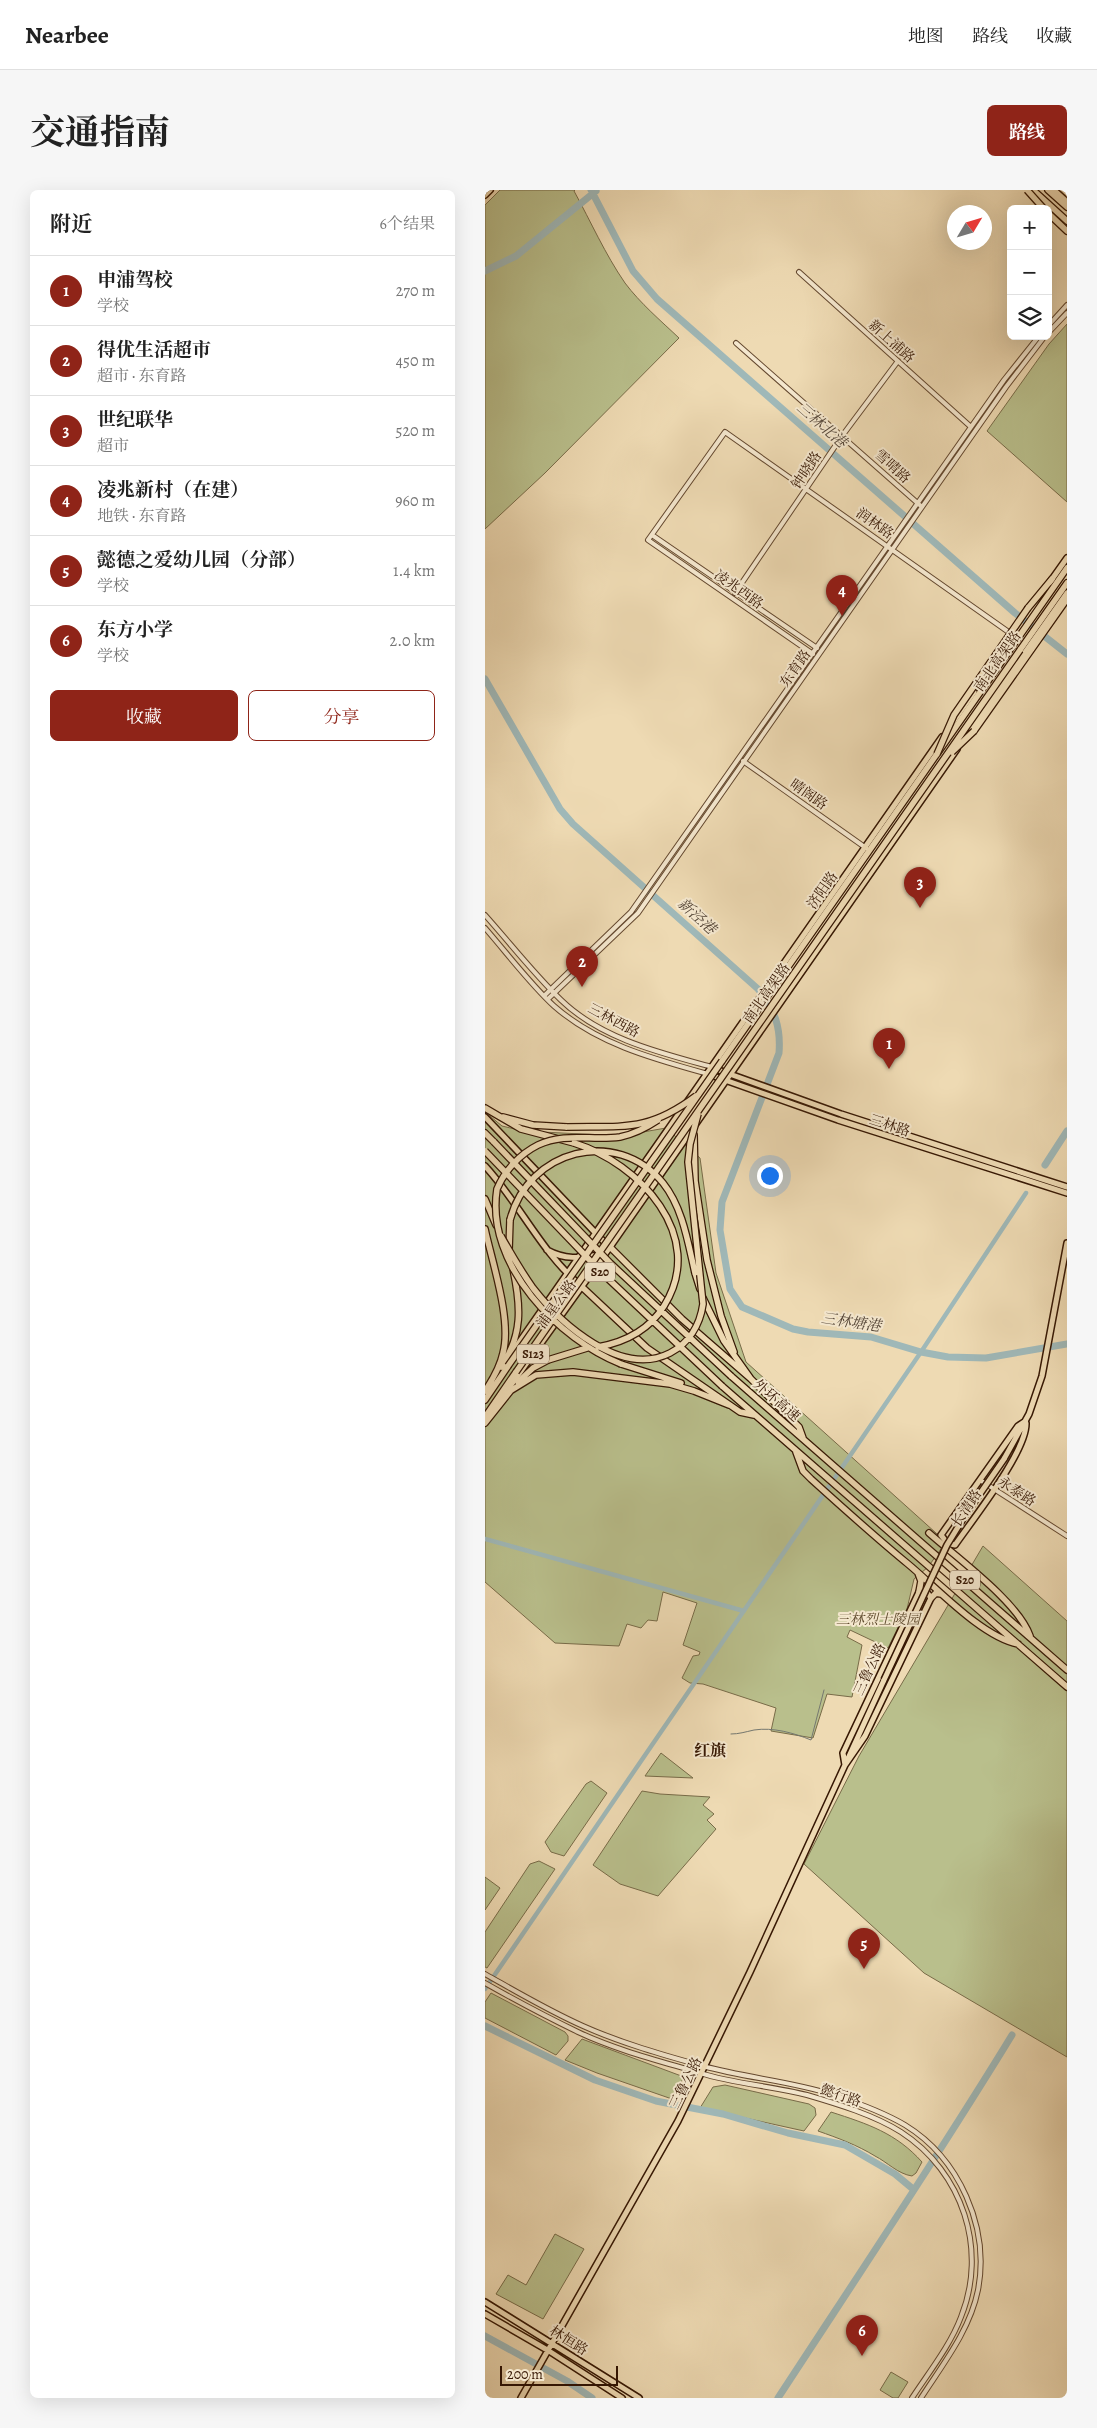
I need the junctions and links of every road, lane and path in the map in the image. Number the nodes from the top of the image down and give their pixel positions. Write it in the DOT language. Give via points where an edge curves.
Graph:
graph roads {
  1 [pos="490,190"];
  2 [pos="1025,190"];
  3 [pos="1033,190"];
  4 [pos="1051,190"];
  5 [pos="485,195"];
  6 [pos="1067,202"];
  7 [pos="1040,205"];
  8 [pos="1067,207"];
  9 [pos="1052,217"];
  10 [pos="1067,221"];
  11 [pos="1067,230"];
  12 [pos="799,272"];
  13 [pos="1067,305"];
  14 [pos="1067,313"];
  15 [pos="1052,322"];
  16 [pos="1052,329"];
  17 [pos="1036,340"];
  18 [pos="1042,340"];
  19 [pos="736,343"];
  20 [pos="898,361"];
  21 [pos="971,427"];
  22 [pos="843,436"];
  23 [pos="807,490"];
  24 [pos="917,505"];
  25 [pos="921,508"];
  26 [pos="652,535"];
  27 [pos="888,546"];
  28 [pos="892,549"];
  29 [pos="1067,558"];
  30 [pos="1067,568"];
  31 [pos="1052,579"];
  32 [pos="1067,583"];
  33 [pos="735,592"];
  34 [pos="1067,593"];
  35 [pos="1067,599"];
  36 [pos="1028,610"];
  37 [pos="1014,632"];
  38 [pos="816,648"];
  39 [pos="821,651"];
  40 [pos="812,654"];
  41 [pos="817,657"];
  42 [pos="937,754"];
  43 [pos="945,758"];
  44 [pos="739,759"];
  45 [pos="743,762"];
  46 [pos="866,848"];
  47 [pos="485,915"];
  48 [pos="485,928"];
  49 [pos="551,989"];
  50 [pos="555,993"];
  51 [pos="547,997"];
  52 [pos="713,1067"];
  53 [pos="708,1074"];
  54 [pos="730,1074"];
  55 [pos="725,1080"];
  56 [pos="699,1093"];
  57 [pos="703,1104"];
  58 [pos="485,1108"];
  59 [pos="492,1113"];
  60 [pos="485,1117"];
  61 [pos="658,1120"];
  62 [pos="695,1125"];
  63 [pos="485,1133"];
  64 [pos="485,1152"];
  65 [pos="485,1166"];
  66 [pos="1029,1178"];
  67 [pos="1042,1181"];
  68 [pos="1067,1187"];
  69 [pos="1067,1193"];
  70 [pos="485,1199"];
  71 [pos="485,1229"];
  72 [pos="595,1234"];
  73 [pos="1067,1243"];
  74 [pos="609,1247"];
  75 [pos="547,1250"];
  76 [pos="605,1254"];
  77 [pos="578,1258"];
  78 [pos="567,1274"];
  79 [pos="582,1287"];
  80 [pos="734,1352"];
  81 [pos="493,1379"];
  82 [pos="751,1379"];
  83 [pos="485,1391"];
  84 [pos="510,1391"];
  85 [pos="694,1391"];
  86 [pos="485,1400"];
  87 [pos="729,1405"];
  88 [pos="756,1415"];
  89 [pos="485,1417"];
  90 [pos="1026,1420"];
  91 [pos="485,1423"];
  92 [pos="804,1440"];
  93 [pos="795,1450"];
  94 [pos="1004,1459"];
  95 [pos="980,1480"];
  96 [pos="993,1489"];
  97 [pos="929,1533"];
  98 [pos="941,1535"];
  99 [pos="1067,1536"];
  100 [pos="955,1546"];
  101 [pos="956,1557"];
  102 [pos="917,1572"];
  103 [pos="919,1592"];
  104 [pos="945,1596"];
  105 [pos="931,1598"];
  106 [pos="1031,1638"];
  107 [pos="1018,1644"];
  108 [pos="1067,1670"];
  109 [pos="1067,1687"];
  110 [pos="845,1765"];
  111 [pos="485,1974"];
  112 [pos="485,1983"];
  113 [pos="705,2067"];
  114 [pos="701,2074"];
  115 [pos="485,2302"];
  116 [pos="485,2314"];
  117 [pos="553,2343"];
  118 [pos="547,2353"];
  119 [pos="521,2398"];
  120 [pos="622,2398"];
  121 [pos="639,2398"];
  122 [pos="912,2398"];
  123 [pos="921,2398"];
  1 -- 5 [label="main road"];
  2 -- 7 [label="highway, bridge"];
  3 -- 10 [label="highway"];
  4 -- 6 [label="highway"];
  4 -- 8 [label="highway"];
  9 -- 11 [label="highway"];
  12 -- 20 [label="street, 新上浦路"];
  13 -- 15 [label="street"];
  14 -- 16 [label="street"];
  17 -- 21 [label="street, 东育路"];
  18 -- 25 [label="street, 东育路"];
  19 -- 22 [label="street, 雪晴路"];
  20 -- 21 [label="street, 新上浦路"];
  20 -- 22 [label="street, 钟晓路"];
  21 -- 24 [label="street, 东育路"];
  22 -- 23 [label="street, 钟晓路"];
  22 -- 24 [label="street, 雪晴路"];
  23 -- 26 [label="street, 润林路" via="725,432"];
  23 -- 27 [label="street, 润林路"];
  23 -- 33 [label="street, 钟晓路"];
  24 -- 25 [label="street, 雪晴路"];
  24 -- 27 [label="street, 东育路"];
  25 -- 28 [label="street, 东育路"];
  26 -- 33 [label="street, 凌兆西路"];
  26 -- 40 [label="street, 凌兆西路" via="648,540"];
  27 -- 28 [label="street, 润林路"];
  27 -- 38 [label="street, 东育路"];
  28 -- 37 [label="street, 润林路"];
  28 -- 39 [label="street, 东育路"];
  29 -- 31 [label="main road"];
  30 -- 42 [label="highway, 南北高架路, bridge"];
  31 -- 36 [label="highway"];
  32 -- 43 [label="highway, 南北高架路, bridge"];
  33 -- 38 [label="street, 凌兆西路"];
  34 -- 54 [label="main road"];
  35 -- 43 [label="highway, bridge" via="974,731"];
  36 -- 37 [label="main road, 济阳路, bridge"];
  36 -- 42 [label="highway, bridge" via="955,715"];
  37 -- 46 [label="main road, 济阳路"];
  38 -- 39 [label="street, 凌兆西路"];
  38 -- 40 [label="street, 东育路"];
  39 -- 41 [label="street, 东育路"];
  40 -- 41 [label="street, 凌兆西路"];
  40 -- 44 [label="street, 东育路"];
  41 -- 45 [label="street, 东育路"];
  42 -- 56 [label="highway, 南北高架路, bridge"];
  43 -- 57 [label="highway, 南北高架路, bridge"];
  44 -- 45 [label="street, 晴阁路"];
  44 -- 49 [label="street, 东育路" via="631,912"];
  45 -- 46 [label="street, 晴阁路"];
  45 -- 50 [label="street, 东育路" via="643,906"];
  46 -- 52 [label="main road, 济阳路"];
  47 -- 49 [label="street, 三林西路"];
  48 -- 51 [label="street, 三林西路"];
  49 -- 50 [label="street, 三林西路"];
  49 -- 51 [label="street, 东育路"];
  50 -- 51 [label="street, 东育路"];
  50 -- 52 [label="street, 三林西路" via="562,1002 616,1036"];
  51 -- 53 [label="street, 三林西路" via="562,1011 611,1042"];
  52 -- 53 [label="main road, 济阳路"];
  52 -- 54 [label="main road, 三林路"];
  53 -- 55 [label="main road, 三林路"];
  53 -- 72 [label="main road, 济阳路"];
  54 -- 55 [label="main road"];
  54 -- 66 [label="main road, 三林路"];
  55 -- 66 [label="main road, 三林路"];
  55 -- 74 [label="main road"];
  56 -- 61 [label="highway, bridge"];
  56 -- 86 [label="highway, 南北高架路, bridge"];
  57 -- 62 [label="highway, bridge"];
  57 -- 89 [label="highway, 南北高架路, bridge"];
  58 -- 59 [label="highway"];
  59 -- 61 [label="highway, bridge" via="533,1125 567,1127 632,1126"];
  59 -- 84 [label="highway, bridge" via="525,1131 574,1143 618,1163 657,1200 669,1221 678,1257 674,1284 666,1303 658,1315 636,1334 615,1343 567,1352 548,1360 526,1374"];
  60 -- 72 [label="main road"];
  61 -- 85 [label="highway, bridge" via="620,1137 563,1138 532,1148 506,1173 497,1191 492,1208 492,1231 506,1269 521,1292 569,1337 599,1355 688,1385"];
  62 -- 70 [label="highway, bridge" via="690,1144 689,1181 703,1304 694,1331 675,1350 656,1358 633,1359 611,1353 562,1320 522,1273"];
  62 -- 80 [label="highway, bridge" via="695,1180 713,1286"];
  63 -- 92 [label="highway, 外环高速 / S20, bridge" via="610,1263"];
  64 -- 88 [label="highway, 外环高速 / S20, bridge" via="601,1272"];
  65 -- 75 [label="main road" via="510,1195"];
  66 -- 67 [label="main road, 三林路"];
  67 -- 68 [label="main road, 三林路"];
  67 -- 69 [label="main road, 三林路"];
  71 -- 81 [label="highway" via="505,1326 503,1353"];
  72 -- 74 [label="main road"];
  72 -- 77 [label="main road, 浦星公路 / S123"];
  73 -- 90 [label="main road, 长清路" via="1046,1361"];
  74 -- 76 [label="main road, 浦星公路 / S123"];
  74 -- 82 [label="highway" via="682,1319"];
  75 -- 77 [label="main road" via="560,1256"];
  75 -- 78 [label="main road"];
  76 -- 77 [label="main road"];
  76 -- 79 [label="main road, 浦星公路 / S123"];
  77 -- 78 [label="main road, 浦星公路 / S123"];
  78 -- 79 [label="main road"];
  78 -- 83 [label="main road, 浦星公路 / S123"];
  79 -- 87 [label="highway" via="647,1348"];
  79 -- 91 [label="main road, 浦星公路 / S123"];
  80 -- 81 [label="highway, bridge" via="709,1313 677,1208 667,1188 634,1160 606,1152 578,1153 545,1167 521,1193 512,1213 509,1246 519,1302 519,1323 511,1350"];
  80 -- 82 [label="highway"];
  81 -- 83 [label="highway"];
  82 -- 92 [label="highway" via="799,1427"];
  84 -- 85 [label="highway" via="531,1376 550,1372 649,1380"];
  84 -- 91 [label="highway"];
  85 -- 87 [label="highway"];
  87 -- 88 [label="highway" via="740,1412"];
  88 -- 93 [label="highway, 外环高速 / S20"];
  90 -- 94 [label="main road, 长清路"];
  90 -- 95 [label="main road, 长清路" via="1018,1426"];
  90 -- 96 [label="main road, 长清路" via="1026,1433 1019,1449"];
  92 -- 106 [label="highway, 外环高速 / S20"];
  93 -- 102 [label="highway" via="803,1471"];
  93 -- 107 [label="highway, 外环高速 / S20"];
  94 -- 110 [label="main road, 三鲁公路, bridge" via="947,1546"];
  95 -- 96 [label="street, 永泰路"];
  95 -- 98 [label="main road, 长清路"];
  96 -- 99 [label="street, 永泰路"];
  96 -- 100 [label="main road, 长清路"];
  97 -- 98 [label="main road"];
  97 -- 101 [label="highway"];
  98 -- 100 [label="main road, 长清路" via="947,1543"];
  100 -- 101 [label="highway"];
  101 -- 106 [label="highway" via="1006,1601 1027,1626"];
  102 -- 103 [label="highway" via="921,1581"];
  102 -- 104 [label="highway"];
  103 -- 105 [label="main road" via="926,1591"];
  103 -- 110 [label="main road, 三鲁公路" via="843,1754"];
  104 -- 105 [label="highway" via="936,1593"];
  104 -- 107 [label="highway" via="1005,1642"];
  105 -- 110 [label="main road, 三鲁公路" via="865,1736"];
  106 -- 108 [label="highway, 外环高速 / S20"];
  107 -- 109 [label="highway, 外环高速 / S20"];
  110 -- 113 [label="main road, 三鲁公路"];
  111 -- 113 [label="street, 懿行路" via="585,2026"];
  112 -- 114 [label="street, 懿行路" via="580,2033"];
  113 -- 114 [label="main road, 三鲁公路"];
  113 -- 123 [label="street, 懿行路" via="786,2082 880,2112 928,2142 947,2162 965,2193 974,2218 981,2257 978,2290 961,2334"];
  114 -- 117 [label="main road, 三鲁公路" via="677,2124"];
  114 -- 122 [label="street, 懿行路" via="830,2102 892,2128 922,2148 941,2168 958,2197 967,2222 973,2268 966,2303 955,2330"];
  115 -- 117 [label="main road, 林恒路"];
  116 -- 118 [label="main road, 林恒路"];
  117 -- 118 [label="main road, 三鲁公路"];
  117 -- 121 [label="main road, 林恒路"];
  118 -- 119 [label="main road, 三鲁公路"];
  118 -- 120 [label="main road, 林恒路"];
}
